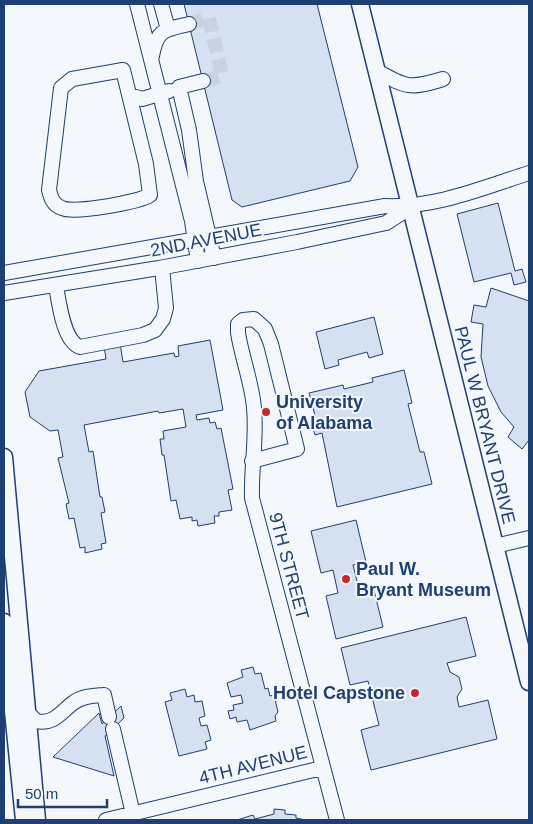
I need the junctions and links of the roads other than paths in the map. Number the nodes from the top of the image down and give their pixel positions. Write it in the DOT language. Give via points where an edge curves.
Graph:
graph roads {
  1 [pos="137,4"];
  2 [pos="161,4"];
  3 [pos="360,4"];
  4 [pos="189,24"];
  5 [pos="168,29"];
  6 [pos="152,57"];
  7 [pos="377,70"];
  8 [pos="443,79"];
  9 [pos="203,81"];
  10 [pos="179,87"];
  11 [pos="160,91"];
  12 [pos="134,97"];
  13 [pos="529,173"];
  14 [pos="411,207"];
  15 [pos="210,237"];
  16 [pos="194,239"];
  17 [pos="214,258"];
  18 [pos="198,261"];
  19 [pos="162,268"];
  20 [pos="4,273"];
  21 [pos="56,286"];
  22 [pos="4,292"];
  23 [pos="4,457"];
  24 [pos="252,461"];
  25 [pos="529,537"];
  26 [pos="495,546"];
  27 [pos="4,622"];
  28 [pos="529,682"];
  29 [pos="28,712"];
  30 [pos="322,768"];
  31 [pos="133,814"];
  32 [pos="24,820"];
  33 [pos="37,820"];
  34 [pos="106,820"];
  35 [pos="337,820"];
  1 -- 6 [label="street"];
  2 -- 5 [label="street"];
  3 -- 7 [label="main road, PAUL W BRYANT DRIVE"];
  4 -- 5 [label="street"];
  5 -- 6 [label="street" via="157,36"];
  6 -- 11 [label="street"];
  7 -- 8 [label="street" via="398,83 412,87"];
  7 -- 14 [label="main road, PAUL W BRYANT DRIVE"];
  9 -- 10 [label="street"];
  10 -- 11 [label="street"];
  10 -- 15 [label="street" via="196,182"];
  11 -- 12 [label="street" via="140,92"];
  11 -- 16 [label="street"];
  12 -- 12 [label="street" via="150,195 81,210 61,208 54,203 49,190 61,88 72,79 123,70"];
  13 -- 14 [label="street, 2ND AVENUE"];
  14 -- 15 [label="street, 2ND AVENUE" via="385,206"];
  14 -- 17 [label="street, 2ND AVENUE" via="386,223"];
  14 -- 26 [label="main road, PAUL W BRYANT DRIVE"];
  15 -- 16 [label="street, 2ND AVENUE"];
  15 -- 17 [label="street"];
  16 -- 18 [label="street"];
  16 -- 20 [label="street, 2ND AVENUE"];
  17 -- 18 [label="street, 2ND AVENUE"];
  18 -- 19 [label="street, 2ND AVENUE"];
  19 -- 21 [label="street, 2ND AVENUE"];
  19 -- 21 [label="street" via="166,308 163,320 155,330 80,346 75,345 67,333"];
  21 -- 22 [label="street, 2ND AVENUE"];
  23 -- 29 [label="main road"];
  24 -- 24 [label="street, 9TH STREET" via="297,449 265,329 254,319 242,320 238,324 255,416"];
  24 -- 30 [label="street, 9TH STREET" via="252,498"];
  25 -- 26 [label="street"];
  26 -- 28 [label="main road, PAUL W BRYANT DRIVE"];
  27 -- 32 [label="main road"];
  29 -- 31 [label="street" via="36,722 46,722 84,697 104,695"];
  29 -- 33 [label="main road"];
  30 -- 31 [label="street, 4TH AVENUE"];
  30 -- 35 [label="street, 9TH STREET"];
  31 -- 34 [label="street, 4TH AVENUE"];
}
